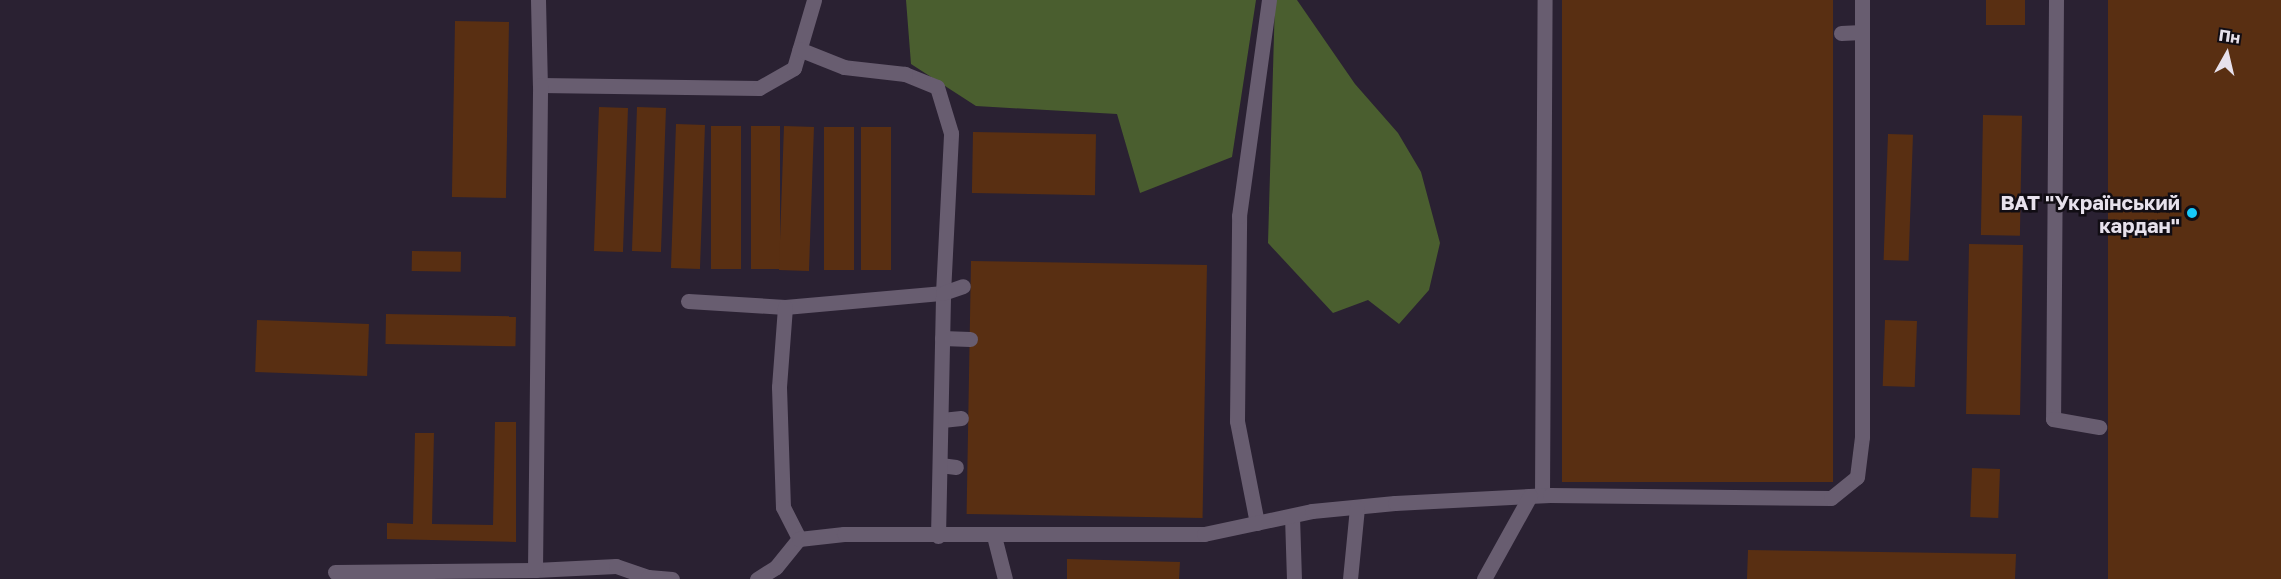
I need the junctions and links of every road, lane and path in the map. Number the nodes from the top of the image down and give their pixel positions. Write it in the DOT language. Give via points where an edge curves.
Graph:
graph roads {
  1 [pos="538,0"];
  2 [pos="814,0"];
  3 [pos="1269,0"];
  4 [pos="1545,0"];
  5 [pos="1862,0"];
  6 [pos="2056,0"];
  7 [pos="1862,32"];
  8 [pos="1841,33"];
  9 [pos="799,49"];
  10 [pos="540,84"];
  11 [pos="963,286"];
  12 [pos="943,293"];
  13 [pos="688,302"];
  14 [pos="785,307"];
  15 [pos="942,338"];
  16 [pos="970,339"];
  17 [pos="961,418"];
  18 [pos="942,420"];
  19 [pos="2099,427"];
  20 [pos="1536,496"];
  21 [pos="1357,507"];
  22 [pos="1292,516"];
  23 [pos="1257,523"];
  24 [pos="938,536"];
  25 [pos="994,536"];
  26 [pos="799,539"];
  27 [pos="535,570"];
  28 [pos="335,572"];
  29 [pos="672,579"];
  30 [pos="758,579"];
  31 [pos="1005,579"];
  32 [pos="1294,579"];
  33 [pos="1350,579"];
  34 [pos="1484,579"];
  1 -- 10 [label="street"];
  2 -- 9 [label="street"];
  3 -- 23 [label="street" via="1239,216 1237,421"];
  4 -- 20 [label="street"];
  5 -- 7 [label="street"];
  6 -- 19 [label="street" via="2053,419"];
  7 -- 8 [label="street"];
  7 -- 20 [label="street" via="1862,437 1857,477 1831,498"];
  9 -- 10 [label="street" via="794,68 759,88"];
  9 -- 12 [label="street" via="844,67 905,74 937,87 951,133"];
  10 -- 27 [label="street"];
  11 -- 12 [label="street"];
  12 -- 14 [label="street"];
  12 -- 15 [label="street"];
  13 -- 14 [label="street"];
  14 -- 26 [label="street" via="779,387 783,507"];
  15 -- 16 [label="street"];
  15 -- 18 [label="street"];
  17 -- 18 [label="street"];
  18 -- 24 [label="street" via="948,466"];
  20 -- 21 [label="street"];
  20 -- 34 [label="street"];
  21 -- 22 [label="street"];
  21 -- 33 [label="street"];
  22 -- 23 [label="street"];
  22 -- 32 [label="street"];
  23 -- 25 [label="street" via="1204,534"];
  24 -- 25 [label="street"];
  24 -- 26 [label="street" via="844,534"];
  25 -- 31 [label="street"];
  26 -- 30 [label="street" via="776,567"];
  27 -- 28 [label="street"];
  27 -- 29 [label="street" via="616,566 648,577"];
}
